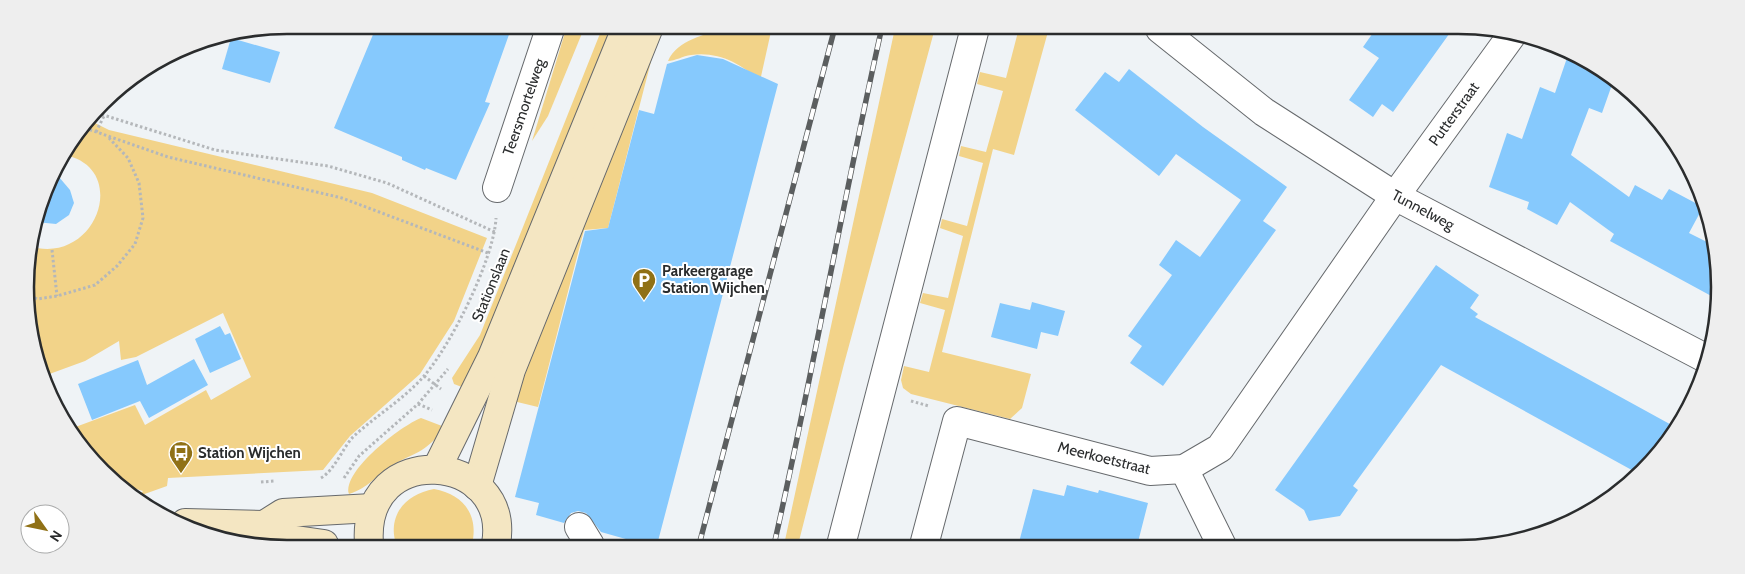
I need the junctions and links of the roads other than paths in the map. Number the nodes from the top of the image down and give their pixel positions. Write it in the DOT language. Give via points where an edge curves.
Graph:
graph roads {
  1 [pos="548,34"];
  2 [pos="624,34"];
  3 [pos="646,34"];
  4 [pos="973,34"];
  5 [pos="1166,34"];
  6 [pos="1509,39"];
  7 [pos="497,188"];
  8 [pos="1395,196"];
  9 [pos="1702,356"];
  10 [pos="437,468"];
  11 [pos="1184,469"];
  12 [pos="477,486"];
  13 [pos="372,508"];
  14 [pos="196,523"];
  15 [pos="264,525"];
  16 [pos="296,540"];
  17 [pos="369,540"];
  18 [pos="496,540"];
  19 [pos="842,540"];
  20 [pos="926,540"];
  21 [pos="1219,540"];
  1 -- 7 [label="street, Teersmortelweg"];
  2 -- 10 [label="street, Stationslaan" via="492,357"];
  3 -- 12 [label="street" via="511,370"];
  4 -- 19 [label="street"];
  5 -- 8 [label="street, Tunnelweg" via="1264,112"];
  6 -- 8 [label="street, Putterstraat"];
  8 -- 9 [label="street, Tunnelweg"];
  8 -- 11 [label="street, Meerkoetstraat" via="1220,448"];
  10 -- 12 [label="street" via="459,474"];
  10 -- 13 [label="street" via="416,470 398,478 383,491"];
  11 -- 20 [label="street, Meerkoetstraat" via="1150,471 957,421"];
  11 -- 21 [label="street"];
  12 -- 18 [label="street" via="490,503 496,522"];
  13 -- 15 [label="street" via="283,513"];
  13 -- 17 [label="street"];
  14 -- 15 [label="street"];
  15 -- 16 [label="street" via="282,538"];
}
